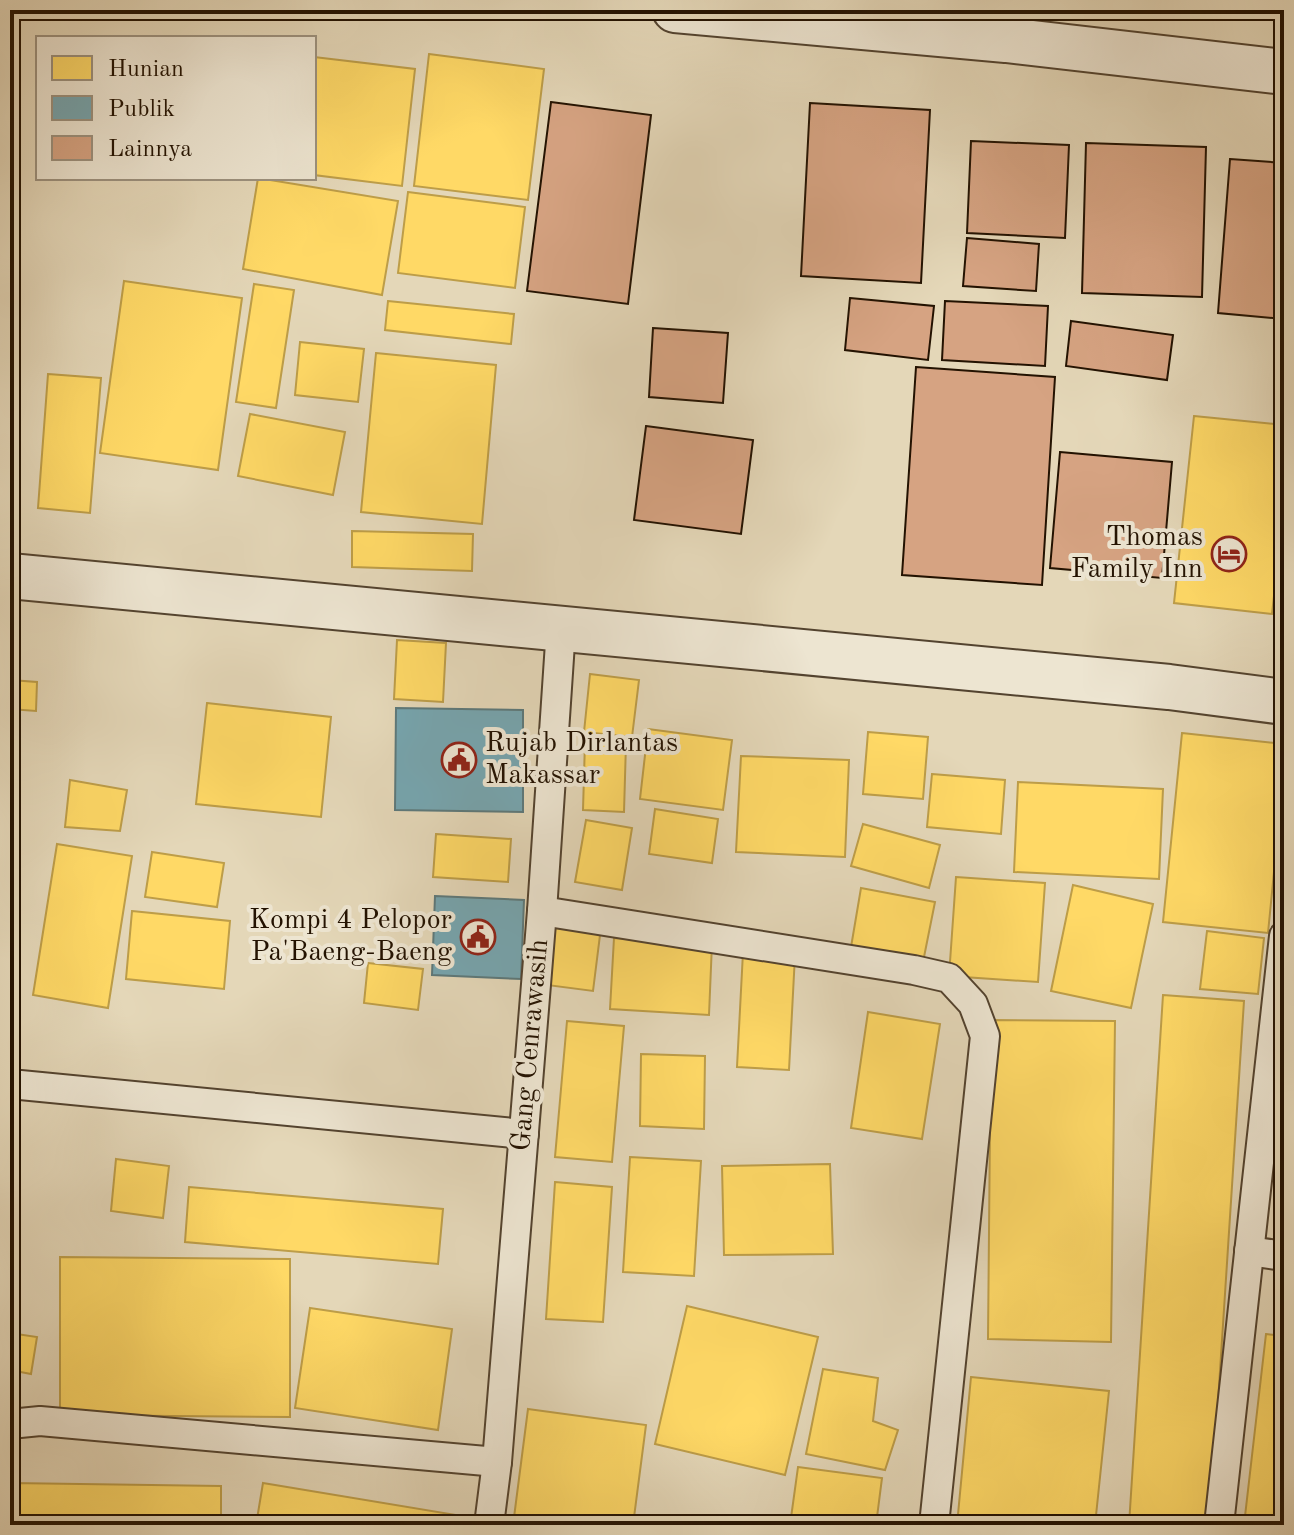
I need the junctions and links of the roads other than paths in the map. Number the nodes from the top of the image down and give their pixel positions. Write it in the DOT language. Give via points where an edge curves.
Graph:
graph roads {
  1 [pos="675,10"];
  2 [pos="1284,72"];
  3 [pos="10,576"];
  4 [pos="561,628"];
  5 [pos="1284,702"];
  6 [pos="542,911"];
  7 [pos="1284,936"];
  8 [pos="10,1084"];
  9 [pos="524,1134"];
  10 [pos="1249,1251"];
  11 [pos="1284,1256"];
  12 [pos="10,1424"];
  13 [pos="497,1462"];
  14 [pos="489,1525"];
  15 [pos="934,1525"];
  16 [pos="1219,1525"];
  1 -- 2 [label="street"];
  3 -- 4 [label="street"];
  4 -- 5 [label="street"];
  4 -- 6 [label="lane, Gang Cenrawasih"];
  6 -- 9 [label="lane, Gang Cenrawasih"];
  6 -- 15 [label="lane" via="914,970 949,978 973,1004 985,1036"];
  7 -- 10 [label="lane"];
  8 -- 9 [label="lane"];
  9 -- 13 [label="lane, Gang Cenrawasih"];
  10 -- 11 [label="lane"];
  10 -- 16 [label="lane"];
  12 -- 13 [label="lane" via="40,1421"];
  13 -- 14 [label="lane, Gang Cenrawasih"];
}
